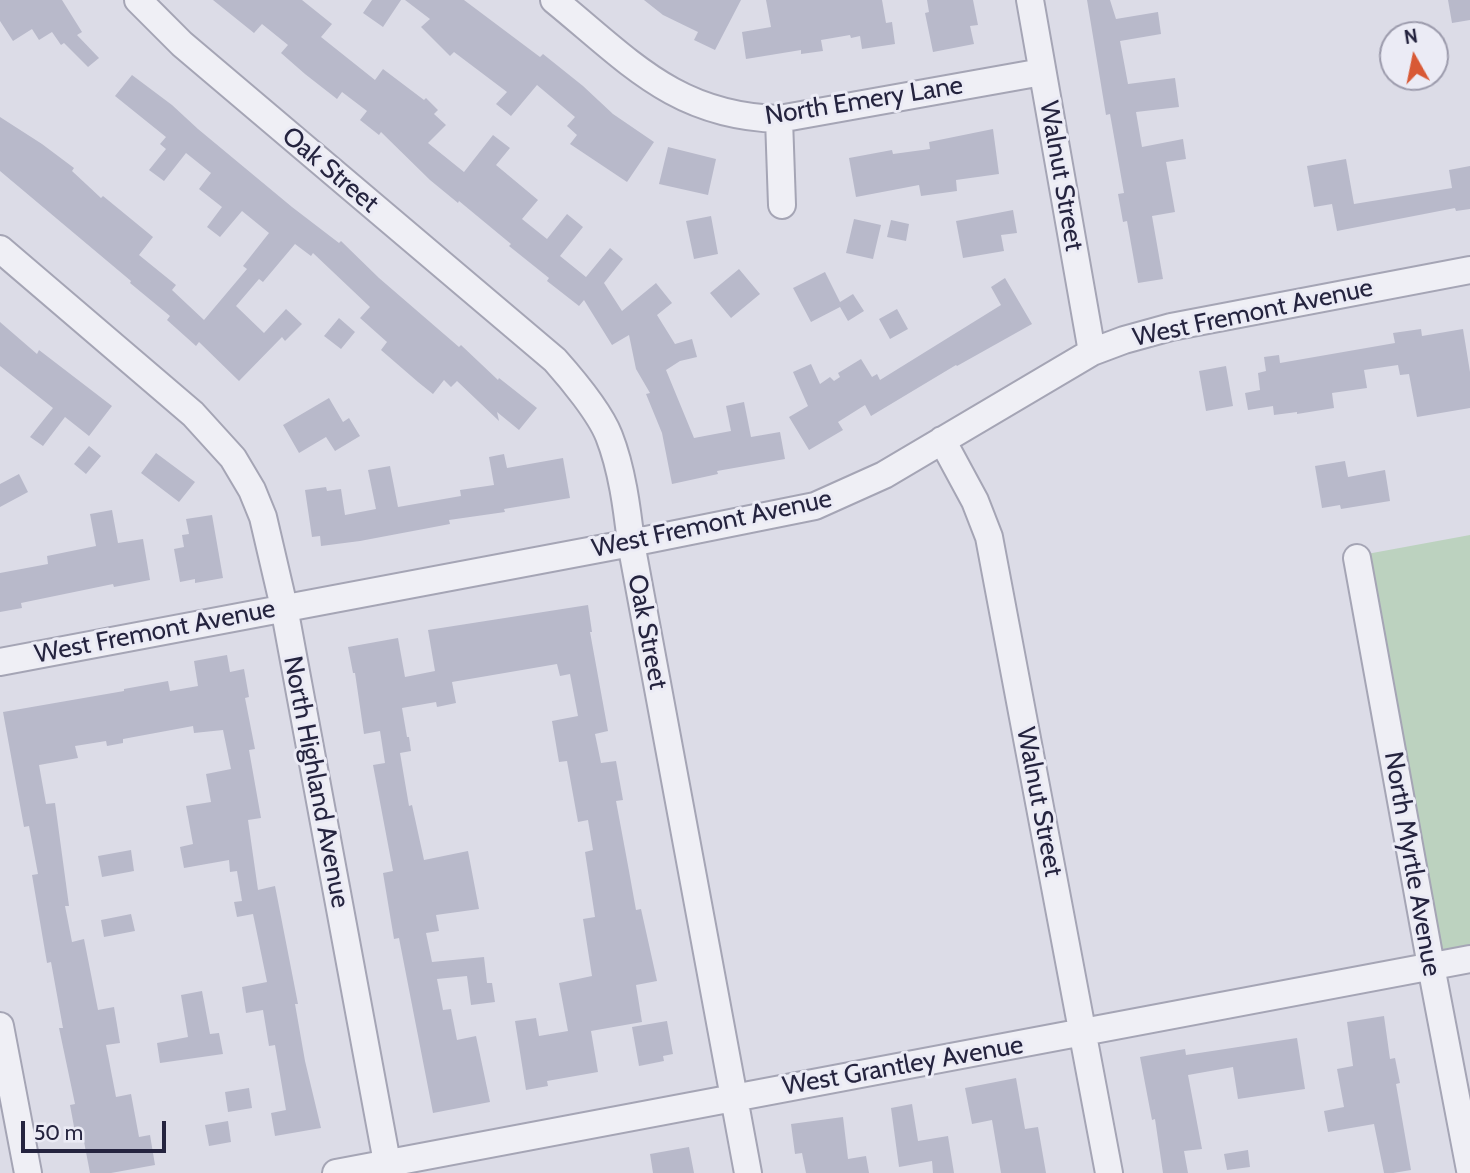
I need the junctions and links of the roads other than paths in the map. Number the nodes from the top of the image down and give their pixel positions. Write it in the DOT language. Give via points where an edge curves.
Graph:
graph roads {
  1 [pos="138,0"];
  2 [pos="554,0"];
  3 [pos="1030,0"];
  4 [pos="1042,72"];
  5 [pos="779,119"];
  6 [pos="782,205"];
  7 [pos="0,248"];
  8 [pos="1470,270"];
  9 [pos="1091,352"];
  10 [pos="942,440"];
  11 [pos="631,543"];
  12 [pos="1357,558"];
  13 [pos="284,607"];
  14 [pos="0,662"];
  15 [pos="1470,959"];
  16 [pos="1431,967"];
  17 [pos="0,1026"];
  18 [pos="1082,1033"];
  19 [pos="734,1097"];
  20 [pos="389,1168"];
  21 [pos="1470,1170"];
  22 [pos="27,1173"];
  23 [pos="336,1173"];
  24 [pos="748,1173"];
  25 [pos="1109,1173"];
  1 -- 11 [label="street, Oak Street" via="193,53 555,360 608,434 626,502"];
  2 -- 5 [label="street, North Emery Lane" via="655,83 678,96 726,113"];
  3 -- 4 [label="street, Walnut Street"];
  4 -- 5 [label="street, North Emery Lane"];
  4 -- 9 [label="street, Walnut Street"];
  5 -- 6 [label="street"];
  7 -- 13 [label="street, North Highland Avenue" via="193,414 233,458 263,517"];
  8 -- 9 [label="street, West Fremont Avenue" via="1171,327"];
  9 -- 10 [label="street, West Fremont Avenue"];
  10 -- 11 [label="street, West Fremont Avenue" via="884,475 815,506"];
  10 -- 18 [label="street, Walnut Street" via="989,537"];
  11 -- 13 [label="street, West Fremont Avenue"];
  11 -- 19 [label="street, Oak Street"];
  12 -- 16 [label="street, North Myrtle Avenue"];
  13 -- 14 [label="street, West Fremont Avenue"];
  13 -- 20 [label="street, North Highland Avenue"];
  15 -- 16 [label="street, West Grantley Avenue"];
  16 -- 18 [label="street, West Grantley Avenue"];
  16 -- 21 [label="street, North Myrtle Avenue"];
  17 -- 22 [label="street"];
  18 -- 19 [label="street, West Grantley Avenue"];
  18 -- 25 [label="street, Walnut Street"];
  19 -- 20 [label="street, West Grantley Avenue"];
  19 -- 24 [label="street, Oak Street"];
  20 -- 23 [label="street, West Grantley Avenue"];
}
